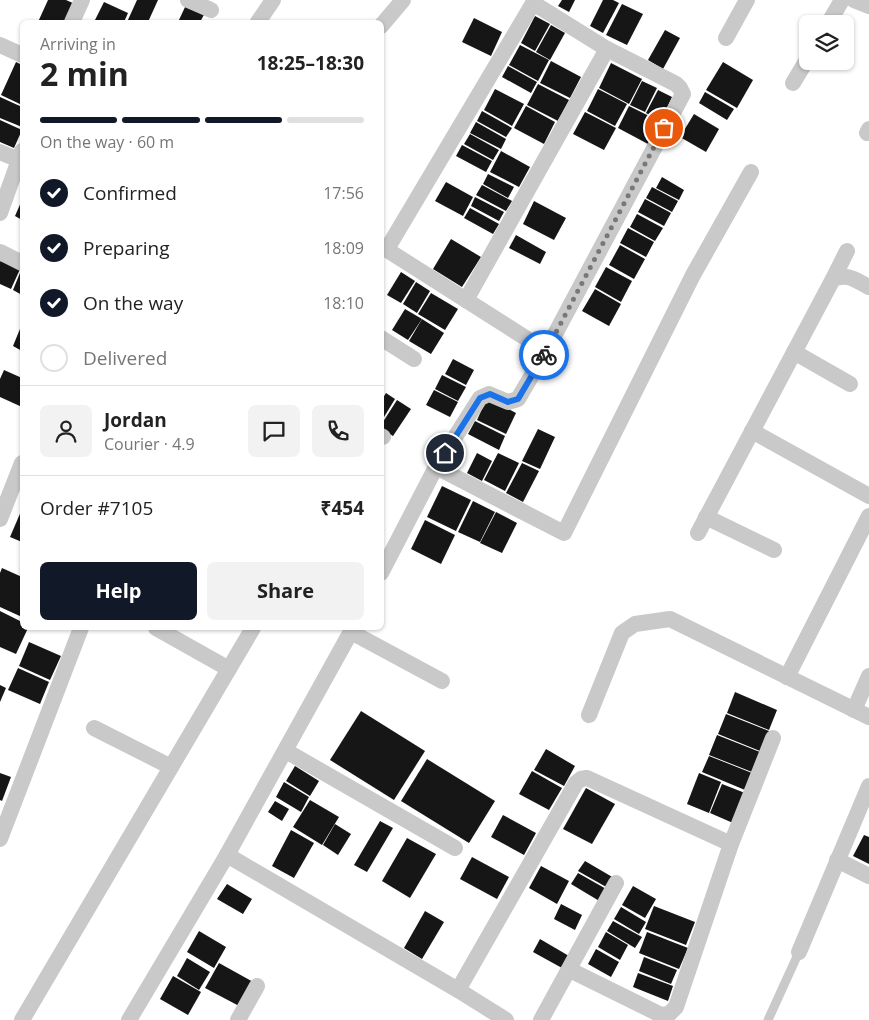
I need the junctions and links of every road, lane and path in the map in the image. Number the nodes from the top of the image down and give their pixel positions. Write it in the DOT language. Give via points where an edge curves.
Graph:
graph roads {
  1 [pos="82,0"];
  2 [pos="188,0"];
  3 [pos="273,0"];
  4 [pos="403,0"];
  5 [pos="747,0"];
  6 [pos="842,0"];
  7 [pos="854,0"];
  8 [pos="534,2"];
  9 [pos="869,6"];
  10 [pos="211,10"];
  11 [pos="833,15"];
  12 [pos="73,20"];
  13 [pos="259,20"];
  14 [pos="384,22"];
  15 [pos="726,38"];
  16 [pos="0,45"];
  17 [pos="607,49"];
  18 [pos="20,53"];
  19 [pos="800,70"];
  20 [pos="793,82"];
  21 [pos="0,152"];
  22 [pos="20,156"];
  23 [pos="20,163"];
  24 [pos="751,172"];
  25 [pos="16,189"];
  26 [pos="0,214"];
  27 [pos="384,248"];
  28 [pos="847,251"];
  29 [pos="0,252"];
  30 [pos="20,262"];
  31 [pos="833,279"];
  32 [pos="869,287"];
  33 [pos="466,300"];
  34 [pos="384,340"];
  35 [pos="546,351"];
  36 [pos="794,352"];
  37 [pos="414,359"];
  38 [pos="850,384"];
  39 [pos="752,431"];
  40 [pos="436,467"];
  41 [pos="20,468"];
  42 [pos="869,496"];
  43 [pos="869,516"];
  44 [pos="706,517"];
  45 [pos="0,519"];
  46 [pos="698,533"];
  47 [pos="774,550"];
  48 [pos="384,567"];
  49 [pos="80,630"];
  50 [pos="160,630"];
  51 [pos="252,630"];
  52 [pos="352,630"];
  53 [pos="229,669"];
  54 [pos="869,676"];
  55 [pos="787,677"];
  56 [pos="442,681"];
  57 [pos="854,710"];
  58 [pos="589,715"];
  59 [pos="869,717"];
  60 [pos="94,728"];
  61 [pos="772,738"];
  62 [pos="286,751"];
  63 [pos="171,767"];
  64 [pos="868,792"];
  65 [pos="0,839"];
  66 [pos="731,844"];
  67 [pos="455,848"];
  68 [pos="227,855"];
  69 [pos="837,860"];
  70 [pos="869,876"];
  71 [pos="616,883"];
  72 [pos="799,952"];
  73 [pos="570,970"];
  74 [pos="257,986"];
  75 [pos="458,990"];
  76 [pos="22,1020"];
  77 [pos="129,1020"];
  78 [pos="238,1020"];
  79 [pos="506,1020"];
  80 [pos="541,1020"];
  81 [pos="768,1020"];
  1 -- 12 [label="street"];
  2 -- 10 [label="street"];
  3 -- 13 [label="street"];
  4 -- 14 [label="street"];
  5 -- 15 [label="street"];
  6 -- 11 [label="street"];
  7 -- 9 [label="street"];
  8 -- 17 [label="street"];
  8 -- 27 [label="street"];
  16 -- 18 [label="street"];
  17 -- 33 [label="street"];
  17 -- 35 [label="street" via="676,84 683,94"];
  19 -- 20 [label="street"];
  21 -- 22 [label="street"];
  23 -- 25 [label="street"];
  24 -- 40 [label="street" via="693,275 564,533"];
  25 -- 26 [label="street"];
  27 -- 33 [label="street"];
  28 -- 31 [label="street"];
  29 -- 30 [label="street"];
  31 -- 32 [label="street" via="849,276"];
  31 -- 36 [label="street"];
  33 -- 35 [label="street"];
  34 -- 37 [label="street"];
  35 -- 40 [label="street" via="518,399 508,402 490,394 480,398"];
  36 -- 38 [label="street"];
  36 -- 39 [label="street"];
  39 -- 42 [label="street"];
  39 -- 44 [label="street"];
  40 -- 48 [label="street"];
  41 -- 45 [label="street"];
  43 -- 55 [label="street"];
  44 -- 46 [label="street"];
  44 -- 47 [label="street"];
  49 -- 65 [label="street"];
  50 -- 53 [label="street"];
  51 -- 53 [label="street"];
  52 -- 56 [label="street"];
  52 -- 62 [label="street"];
  53 -- 63 [label="street"];
  54 -- 57 [label="street"];
  55 -- 57 [label="street"];
  55 -- 58 [label="street" via="670,618 635,624 622,633"];
  57 -- 59 [label="street"];
  60 -- 63 [label="street"];
  61 -- 66 [label="street"];
  62 -- 67 [label="street"];
  62 -- 68 [label="street"];
  63 -- 76 [label="street"];
  64 -- 69 [label="street"];
  66 -- 73 [label="street" via="676,1007 669,1014 662,1015"];
  66 -- 75 [label="street" via="588,778 581,779"];
  68 -- 75 [label="street"];
  68 -- 77 [label="street"];
  69 -- 70 [label="street"];
  69 -- 72 [label="street"];
  71 -- 73 [label="street"];
  72 -- 81 [label="lane"];
  73 -- 80 [label="street"];
  74 -- 78 [label="street"];
  75 -- 79 [label="street"];
}
